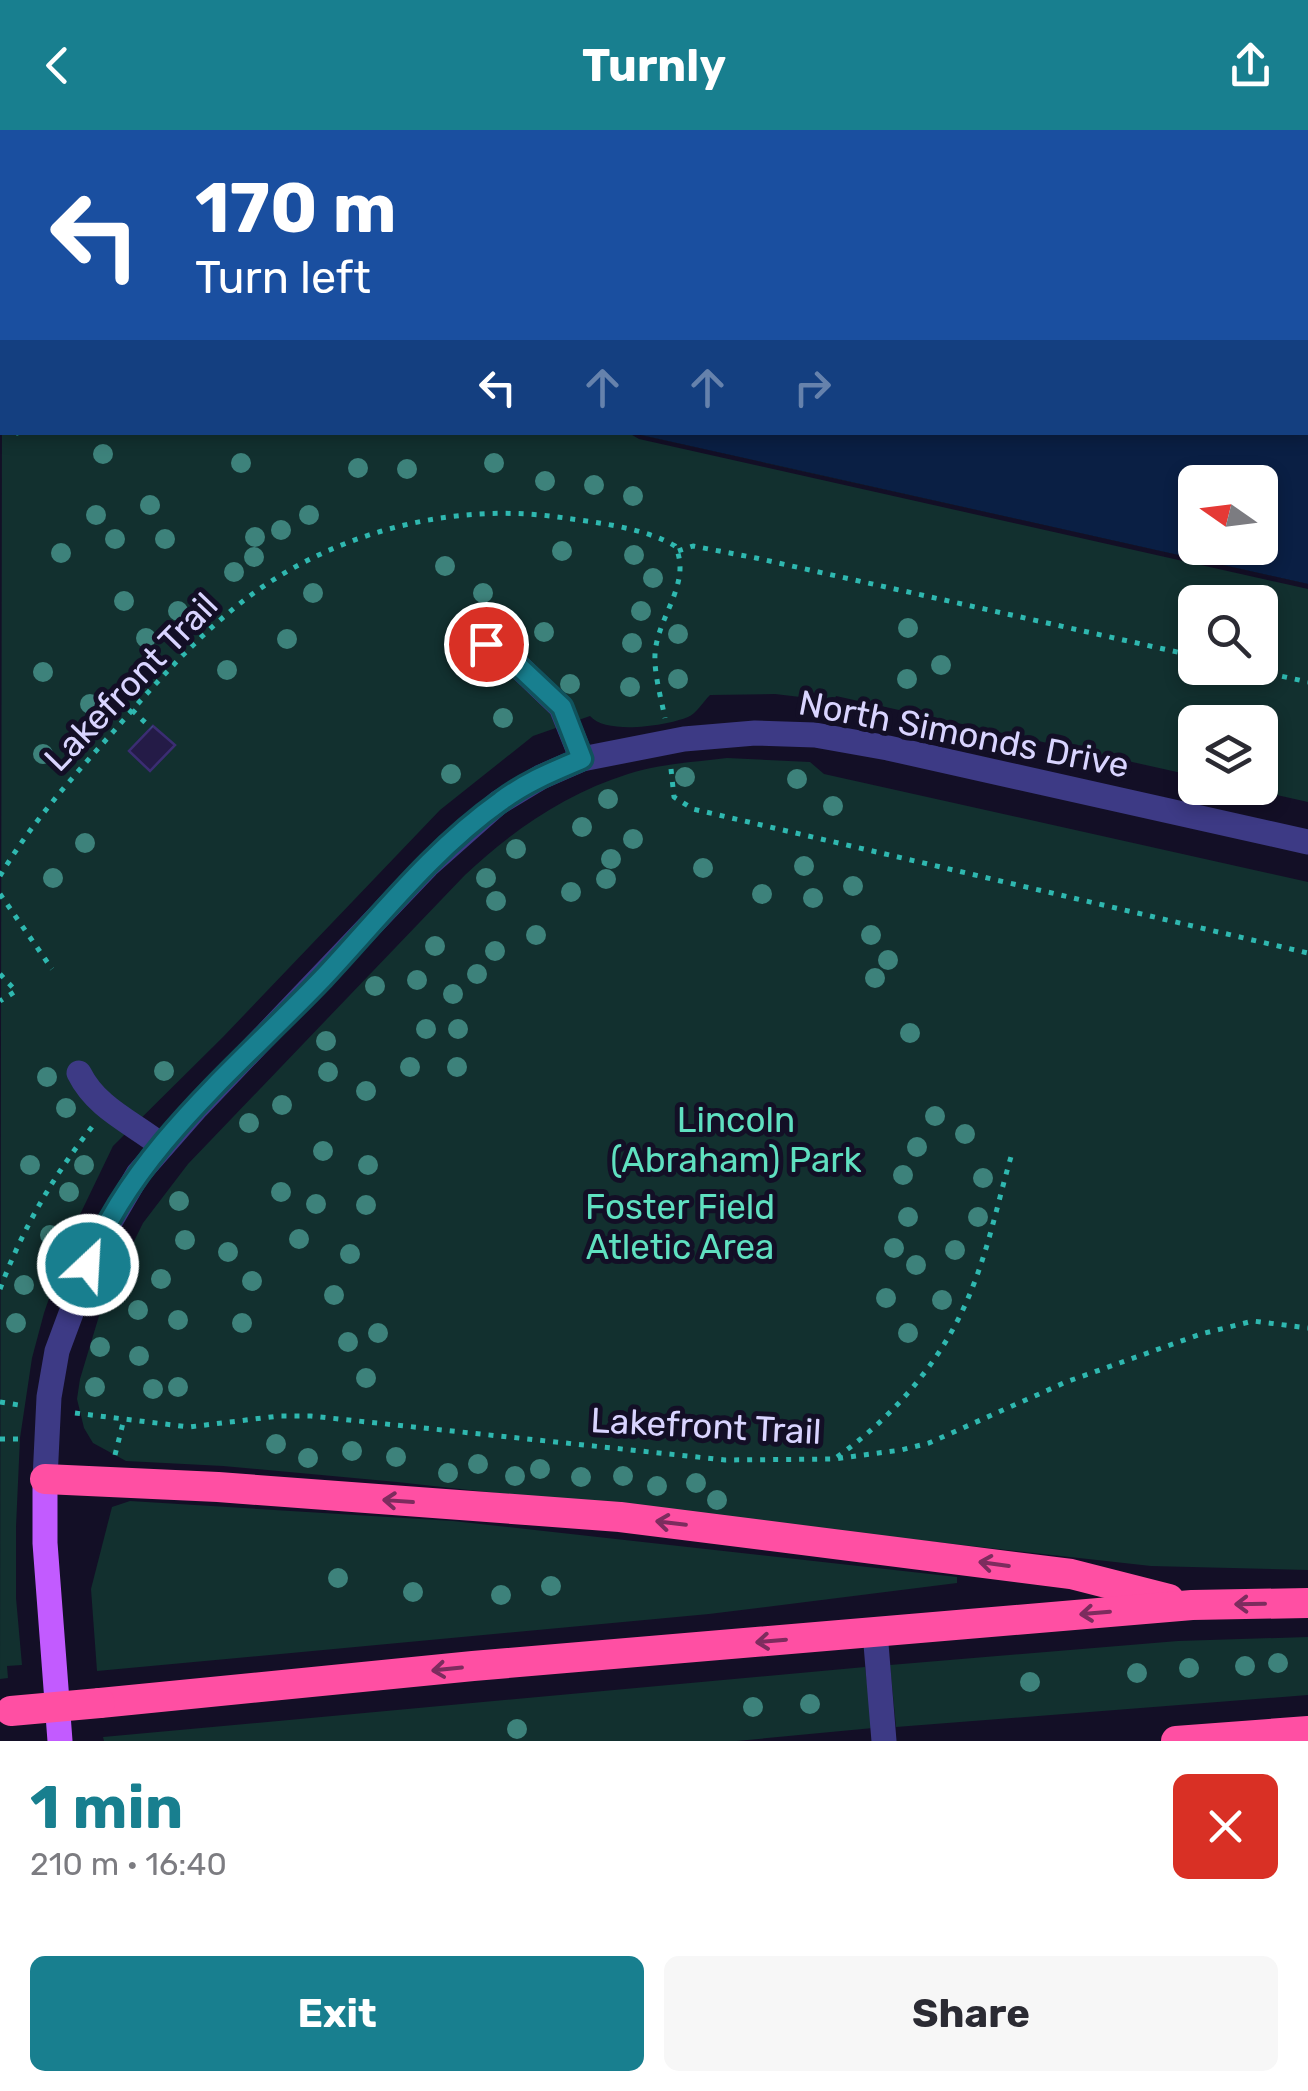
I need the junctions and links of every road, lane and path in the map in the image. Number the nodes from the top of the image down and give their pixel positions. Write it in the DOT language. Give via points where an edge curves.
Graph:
graph roads {
  1 [pos="678,551"];
  2 [pos="1178,652"];
  3 [pos="1278,675"];
  4 [pos="1308,682"];
  5 [pos="132,710"];
  6 [pos="665,721"];
  7 [pos="566,723"];
  8 [pos="152,728"];
  9 [pos="582,759"];
  10 [pos="671,766"];
  11 [pos="1308,842"];
  12 [pos="0,876"];
  13 [pos="0,894"];
  14 [pos="1308,954"];
  15 [pos="52,968"];
  16 [pos="0,974"];
  17 [pos="0,1001"];
  18 [pos="102,1114"];
  19 [pos="135,1124"];
  20 [pos="162,1146"];
  21 [pos="1014,1150"];
  22 [pos="0,1289"];
  23 [pos="1308,1328"];
  24 [pos="0,1402"];
  25 [pos="25,1406"];
  26 [pos="80,1414"];
  27 [pos="124,1420"];
  28 [pos="114,1457"];
  29 [pos="834,1459"];
  30 [pos="45,1479"];
  31 [pos="1308,1603"];
  32 [pos="1192,1605"];
  33 [pos="875,1632"];
  34 [pos="6,1711"];
  35 [pos="1308,1731"];
  36 [pos="1204,1740"];
  37 [pos="60,1741"];
  38 [pos="884,1741"];
  39 [pos="1176,1741"];
  1 -- 2 [label="path" via="692,546 756,558"];
  1 -- 5 [label="path, Lakefront Trail" via="614,527 526,514 380,530 247,598"];
  1 -- 6 [label="path" via="680,580 655,656"];
  3 -- 4 [label="path"];
  5 -- 8 [label="path"];
  5 -- 12 [label="path, Lakefront Trail" via="48,806"];
  7 -- 9 [label="lane"];
  9 -- 11 [label="lane, North Simonds Drive" via="684,740 815,735"];
  9 -- 20 [label="lane, North Simonds Drive" via="517,790 460,834"];
  10 -- 14 [label="path" via="674,796 692,809"];
  13 -- 15 [label="path"];
  16 -- 17 [label="path" via="16,992"];
  18 -- 22 [label="path" via="40,1202"];
  19 -- 20 [label="lane"];
  20 -- 30 [label="lane, North Simonds Drive" via="116,1207 67,1318 50,1384"];
  21 -- 29 [label="path" via="959,1318 898,1405"];
  23 -- 29 [label="path, Lakefront Trail" via="1253,1322 1201,1334 1066,1382 929,1442"];
  24 -- 25 [label="path"];
  26 -- 27 [label="path, Lakefront Trail"];
  27 -- 28 [label="path"];
  27 -- 29 [label="path, Lakefront Trail" via="198,1426 311,1416 725,1460"];
  32 -- 30 [label="highway, one-way" via="1071,1574 620,1517"];
  30 -- 37 [label="main road"];
  31 -- 32 [label="highway, one-way"];
  32 -- 33 [label="highway, one-way"];
  33 -- 34 [label="highway, one-way, bridge"];
  33 -- 38 [label="lane"];
  35 -- 36 [label="highway"];
  36 -- 39 [label="highway"];
}
